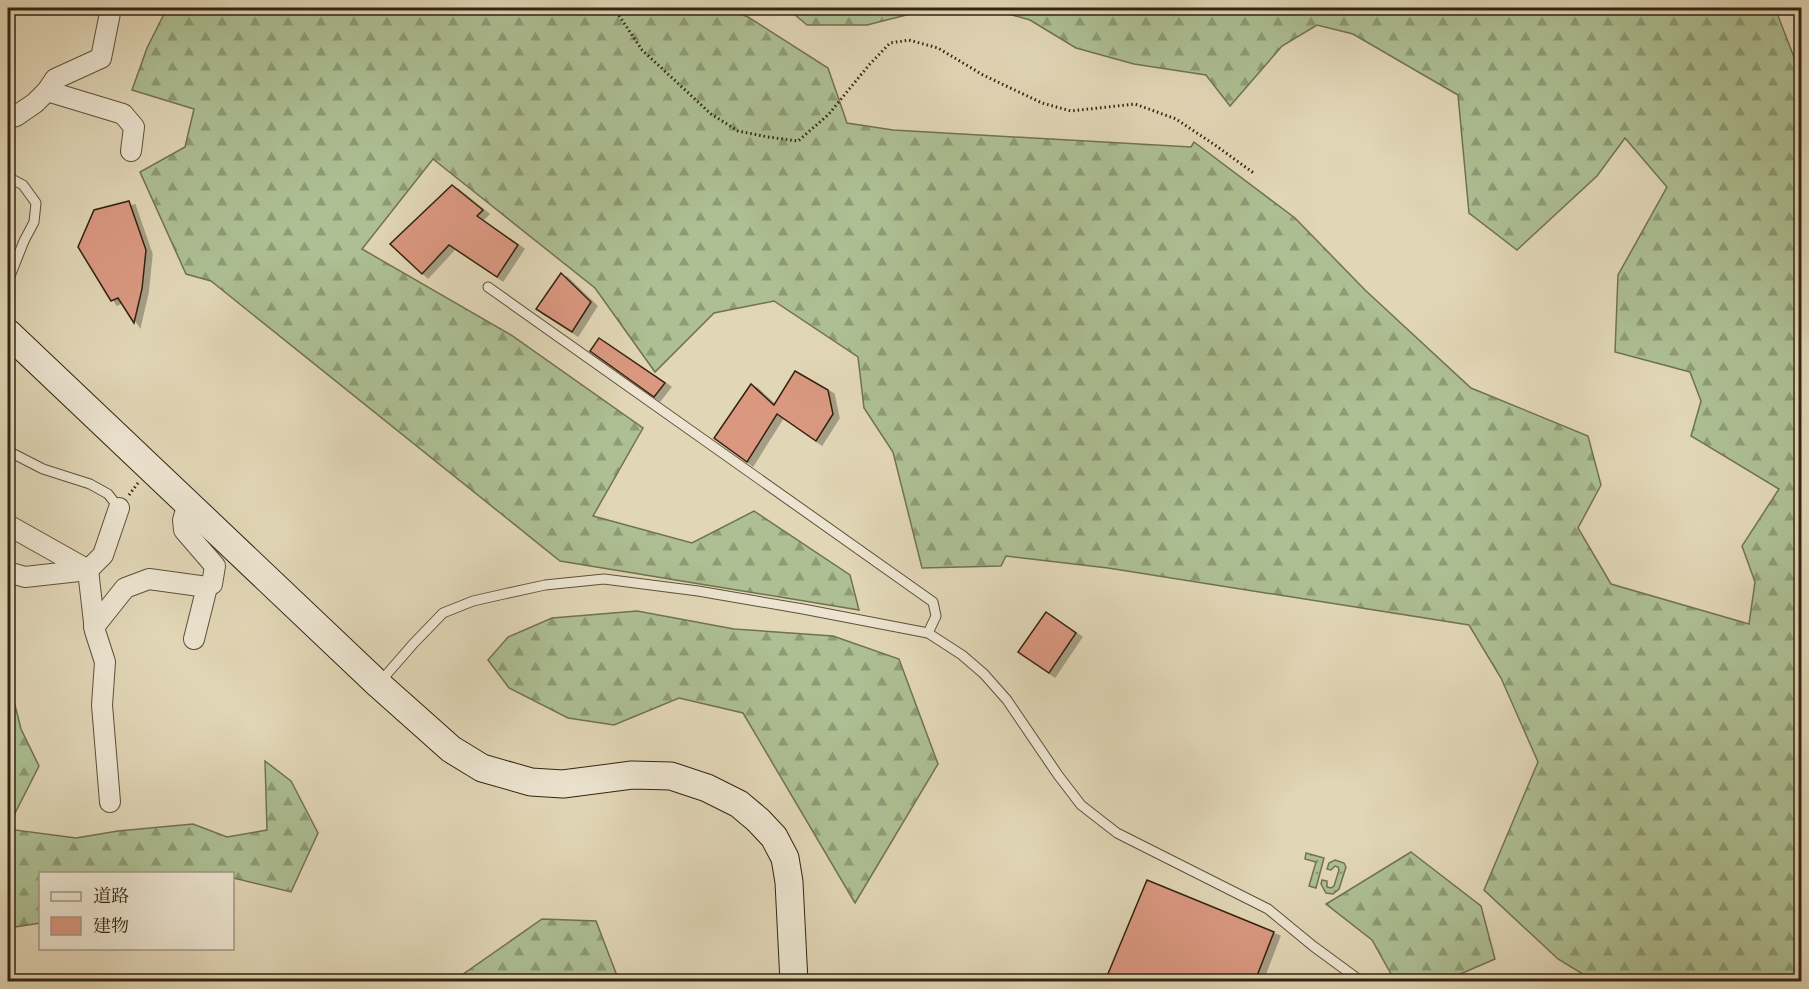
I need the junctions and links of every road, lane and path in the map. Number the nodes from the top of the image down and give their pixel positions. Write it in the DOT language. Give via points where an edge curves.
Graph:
graph roads {
  1 [pos="111,8"];
  2 [pos="614,8"];
  3 [pos="47,91"];
  4 [pos="8,119"];
  5 [pos="131,151"];
  6 [pos="1255,174"];
  7 [pos="8,177"];
  8 [pos="8,280"];
  9 [pos="488,287"];
  10 [pos="8,333"];
  11 [pos="8,451"];
  12 [pos="149,466"];
  13 [pos="188,502"];
  14 [pos="118,508"];
  15 [pos="8,525"];
  16 [pos="88,570"];
  17 [pos="8,572"];
  18 [pos="207,587"];
  19 [pos="94,627"];
  20 [pos="927,633"];
  21 [pos="194,639"];
  22 [pos="378,684"];
  23 [pos="110,802"];
  24 [pos="794,981"];
  25 [pos="1362,981"];
  1 -- 3 [label="street" via="101,58 55,79"];
  2 -- 6 [label="path" via="642,50 711,114 738,130 798,141 828,115 890,43 909,40 938,48 1042,103 1071,111 1135,104 1176,119"];
  3 -- 4 [label="street"];
  3 -- 5 [label="street" via="123,114 134,127"];
  7 -- 8 [label="lane" via="23,185 36,203 34,222"];
  9 -- 20 [label="lane" via="933,602 936,616"];
  10 -- 12 [label="street"];
  11 -- 14 [label="lane" via="43,469 90,484 108,494"];
  12 -- 13 [label="street"];
  12 -- 14 [label="path"];
  13 -- 18 [label="street" via="184,530 215,566 212,584"];
  13 -- 22 [label="street"];
  14 -- 16 [label="street" via="103,555"];
  15 -- 16 [label="street"];
  16 -- 17 [label="street" via="25,577"];
  16 -- 19 [label="street"];
  18 -- 19 [label="street" via="149,579 125,588"];
  18 -- 21 [label="street"];
  19 -- 23 [label="street" via="105,662 102,705"];
  20 -- 22 [label="lane" via="698,591 604,579 545,585 473,601 443,614"];
  20 -- 25 [label="lane" via="984,674 1007,700 1081,805 1117,833 1268,909"];
  22 -- 24 [label="street" via="451,749 482,768 531,783 672,776 739,804 774,837 785,858"];
}
